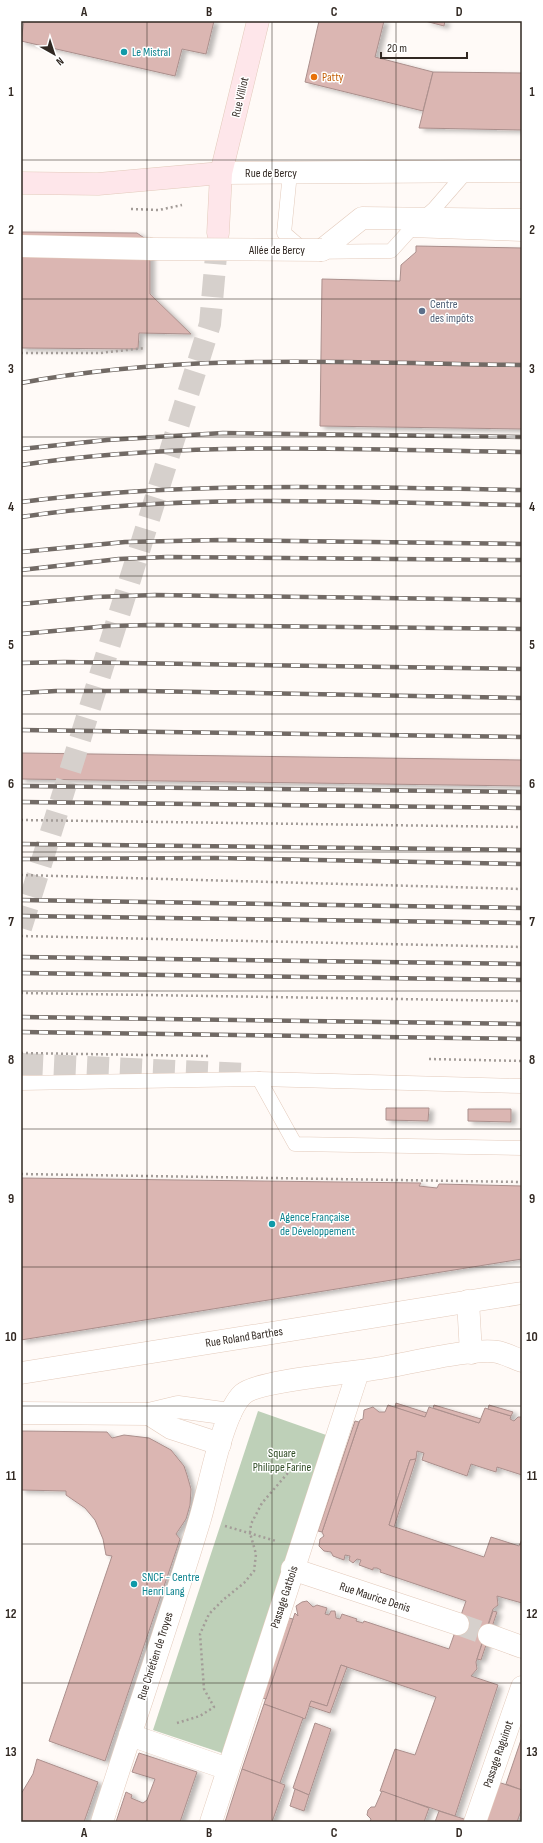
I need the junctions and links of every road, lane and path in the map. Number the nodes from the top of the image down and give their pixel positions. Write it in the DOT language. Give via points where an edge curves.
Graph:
graph roads {
  1 [pos="258,21"];
  2 [pos="467,171"];
  3 [pos="522,171"];
  4 [pos="221,173"];
  5 [pos="290,173"];
  6 [pos="21,183"];
  7 [pos="522,220"];
  8 [pos="410,230"];
  9 [pos="218,233"];
  10 [pos="522,234"];
  11 [pos="21,246"];
  12 [pos="145,348"];
  13 [pos="21,353"];
  14 [pos="21,820"];
  15 [pos="522,827"];
  16 [pos="21,875"];
  17 [pos="522,889"];
  18 [pos="21,936"];
  19 [pos="522,947"];
  20 [pos="21,993"];
  21 [pos="522,1002"];
  22 [pos="259,1079"];
  23 [pos="21,1083"];
  24 [pos="522,1086"];
  25 [pos="522,1148"];
  26 [pos="21,1174"];
  27 [pos="522,1182"];
  28 [pos="522,1293"];
  29 [pos="468,1301"];
  30 [pos="471,1352"];
  31 [pos="522,1361"];
  32 [pos="358,1372"];
  33 [pos="21,1373"];
  34 [pos="21,1413"];
  35 [pos="149,1414"];
  36 [pos="230,1414"];
  37 [pos="220,1444"];
  38 [pos="294,1452"];
  39 [pos="221,1525"];
  40 [pos="250,1533"];
  41 [pos="299,1549"];
  42 [pos="292,1569"];
  43 [pos="458,1624"];
  44 [pos="489,1635"];
  45 [pos="522,1647"];
  46 [pos="522,1687"];
  47 [pos="130,1735"];
  48 [pos="155,1744"];
  49 [pos="228,1769"];
  50 [pos="102,1822"];
  51 [pos="211,1822"];
  52 [pos="475,1822"];
  1 -- 4 [label="street, Rue Villiot"];
  2 -- 3 [label="street, Rue de Bercy"];
  2 -- 5 [label="street, Rue de Bercy"];
  2 -- 8 [label="lane" via="434,209"];
  4 -- 5 [label="street, Rue de Bercy"];
  4 -- 6 [label="street, Rue de Bercy" via="98,184"];
  4 -- 9 [label="street, Rue Villiot"];
  5 -- 8 [label="lane" via="284,233 306,252 391,251"];
  7 -- 11 [label="street, Allée de Bercy, bridge" via="362,218 322,250"];
  8 -- 10 [label="lane"];
  12 -- 13 [label="path" via="100,353"];
  14 -- 15 [label="path"];
  16 -- 17 [label="path"];
  18 -- 19 [label="path"];
  20 -- 21 [label="path"];
  22 -- 23 [label="lane"];
  22 -- 24 [label="lane"];
  22 -- 25 [label="lane" via="295,1144"];
  26 -- 27 [label="path"];
  28 -- 29 [label="street, Rue Roland Barthes"];
  29 -- 30 [label="street"];
  29 -- 33 [label="street, Rue Roland Barthes"];
  30 -- 31 [label="street" via="496,1352"];
  30 -- 32 [label="street"];
  32 -- 36 [label="street" via="253,1388 244,1394"];
  32 -- 41 [label="street, Passage Gatbois"];
  34 -- 35 [label="street"];
  35 -- 36 [label="street" via="178,1407"];
  35 -- 37 [label="street" via="171,1428"];
  36 -- 37 [label="street, Rue Chrétien de Troyes"];
  37 -- 47 [label="street, Rue Chrétien de Troyes" via="200,1518"];
  38 -- 40 [label="path" via="287,1474 262,1503 251,1524"];
  39 -- 40 [label="path"];
  40 -- 41 [label="path"];
  40 -- 48 [label="path" via="256,1554 254,1571 209,1614 200,1634 204,1689 214,1707 200,1716 171,1724 161,1732"];
  41 -- 42 [label="street, Passage Gatbois"];
  42 -- 43 [label="street, Rue Maurice Denis"];
  42 -- 49 [label="street, Passage Gatbois"];
  44 -- 45 [label="street"];
  46 -- 52 [label="street, Passage Raguinot"];
  47 -- 48 [label="street"];
  47 -- 50 [label="street, Rue Chrétien de Troyes"];
  48 -- 49 [label="street"];
  49 -- 51 [label="street, Passage Gatbois"];
}
